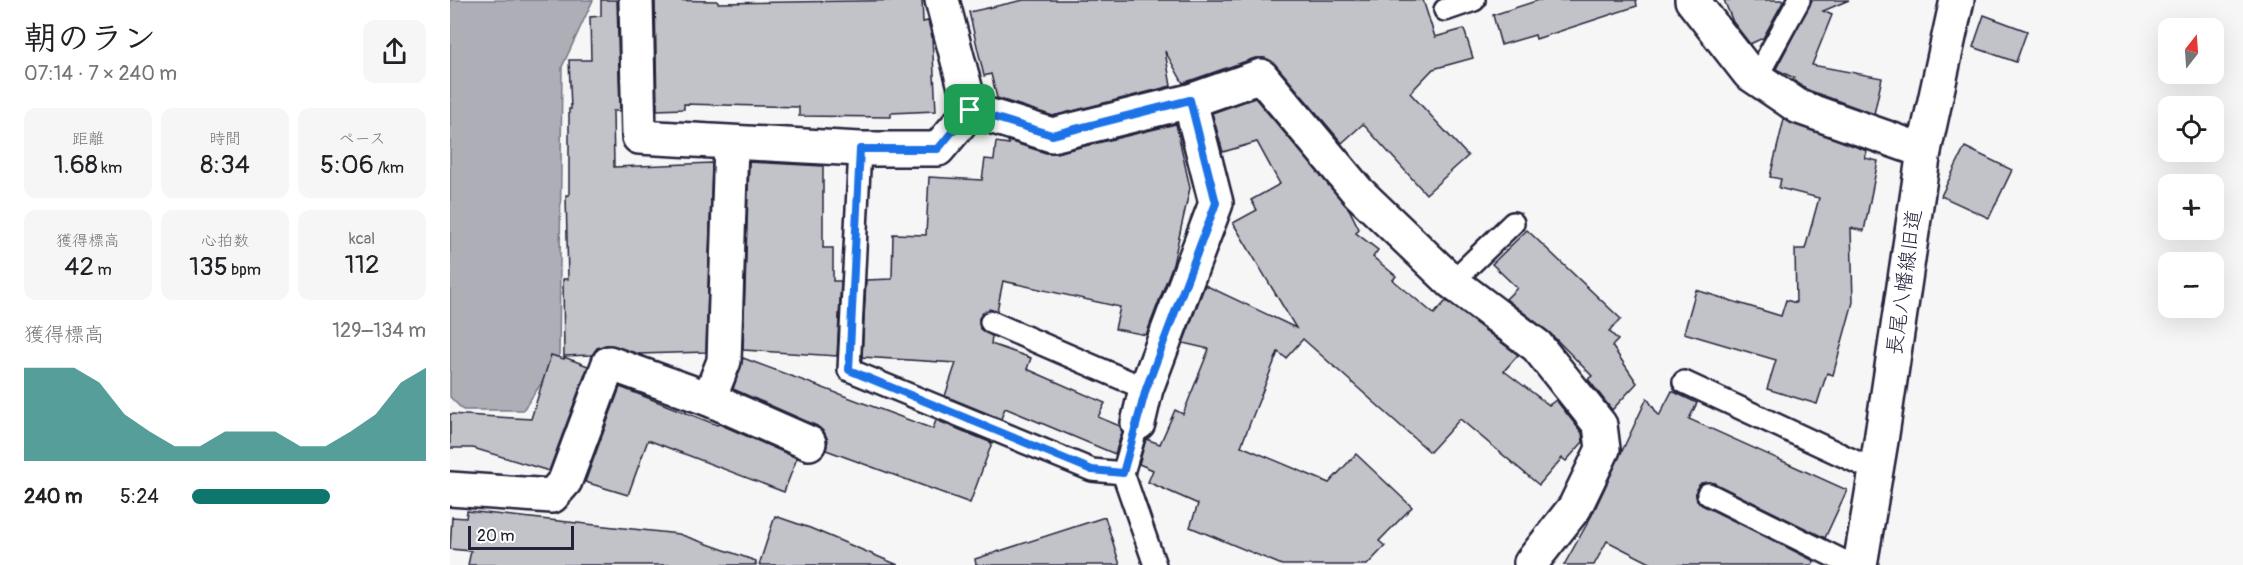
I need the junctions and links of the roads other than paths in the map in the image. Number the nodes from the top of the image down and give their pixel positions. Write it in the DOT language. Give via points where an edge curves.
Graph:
graph roads {
  1 [pos="636,0"];
  2 [pos="942,0"];
  3 [pos="1474,0"];
  4 [pos="1692,0"];
  5 [pos="1799,0"];
  6 [pos="1957,0"];
  7 [pos="1446,10"];
  8 [pos="1756,78"];
  9 [pos="1190,100"];
  10 [pos="970,110"];
  11 [pos="731,144"];
  12 [pos="860,149"];
  13 [pos="1924,151"];
  14 [pos="1513,223"];
  15 [pos="1452,282"];
  16 [pos="991,322"];
  17 [pos="1684,382"];
  18 [pos="1146,389"];
  19 [pos="709,399"];
  20 [pos="1138,423"];
  21 [pos="809,443"];
  22 [pos="1876,471"];
  23 [pos="1123,473"];
  24 [pos="450,489"];
  25 [pos="1708,494"];
  26 [pos="1155,565"];
  27 [pos="1532,565"];
  28 [pos="1851,565"];
  29 [pos="1860,565"];
  1 -- 11 [label="street" via="639,137"];
  2 -- 10 [label="street"];
  3 -- 7 [label="lane"];
  4 -- 8 [label="street"];
  5 -- 8 [label="lane"];
  6 -- 13 [label="street, 長尾八幡線旧道"];
  8 -- 13 [label="street" via="1799,107"];
  9 -- 10 [label="street" via="1052,135"];
  9 -- 15 [label="street" via="1261,76 1358,192"];
  9 -- 18 [label="street" via="1216,203"];
  10 -- 12 [label="street" via="938,149"];
  11 -- 12 [label="street"];
  11 -- 19 [label="street" via="724,361"];
  12 -- 23 [label="lane" via="849,370 1092,470"];
  13 -- 22 [label="street, 長尾八幡線旧道"];
  14 -- 15 [label="lane"];
  15 -- 27 [label="street" via="1537,346 1600,425 1603,449 1575,507"];
  16 -- 18 [label="lane"];
  17 -- 22 [label="lane"];
  18 -- 20 [label="street"];
  19 -- 21 [label="street"];
  19 -- 24 [label="street" via="609,363 565,481 552,496"];
  20 -- 23 [label="lane"];
  22 -- 29 [label="street, 長尾八幡線旧道"];
  23 -- 26 [label="lane"];
  25 -- 28 [label="lane"];
}
